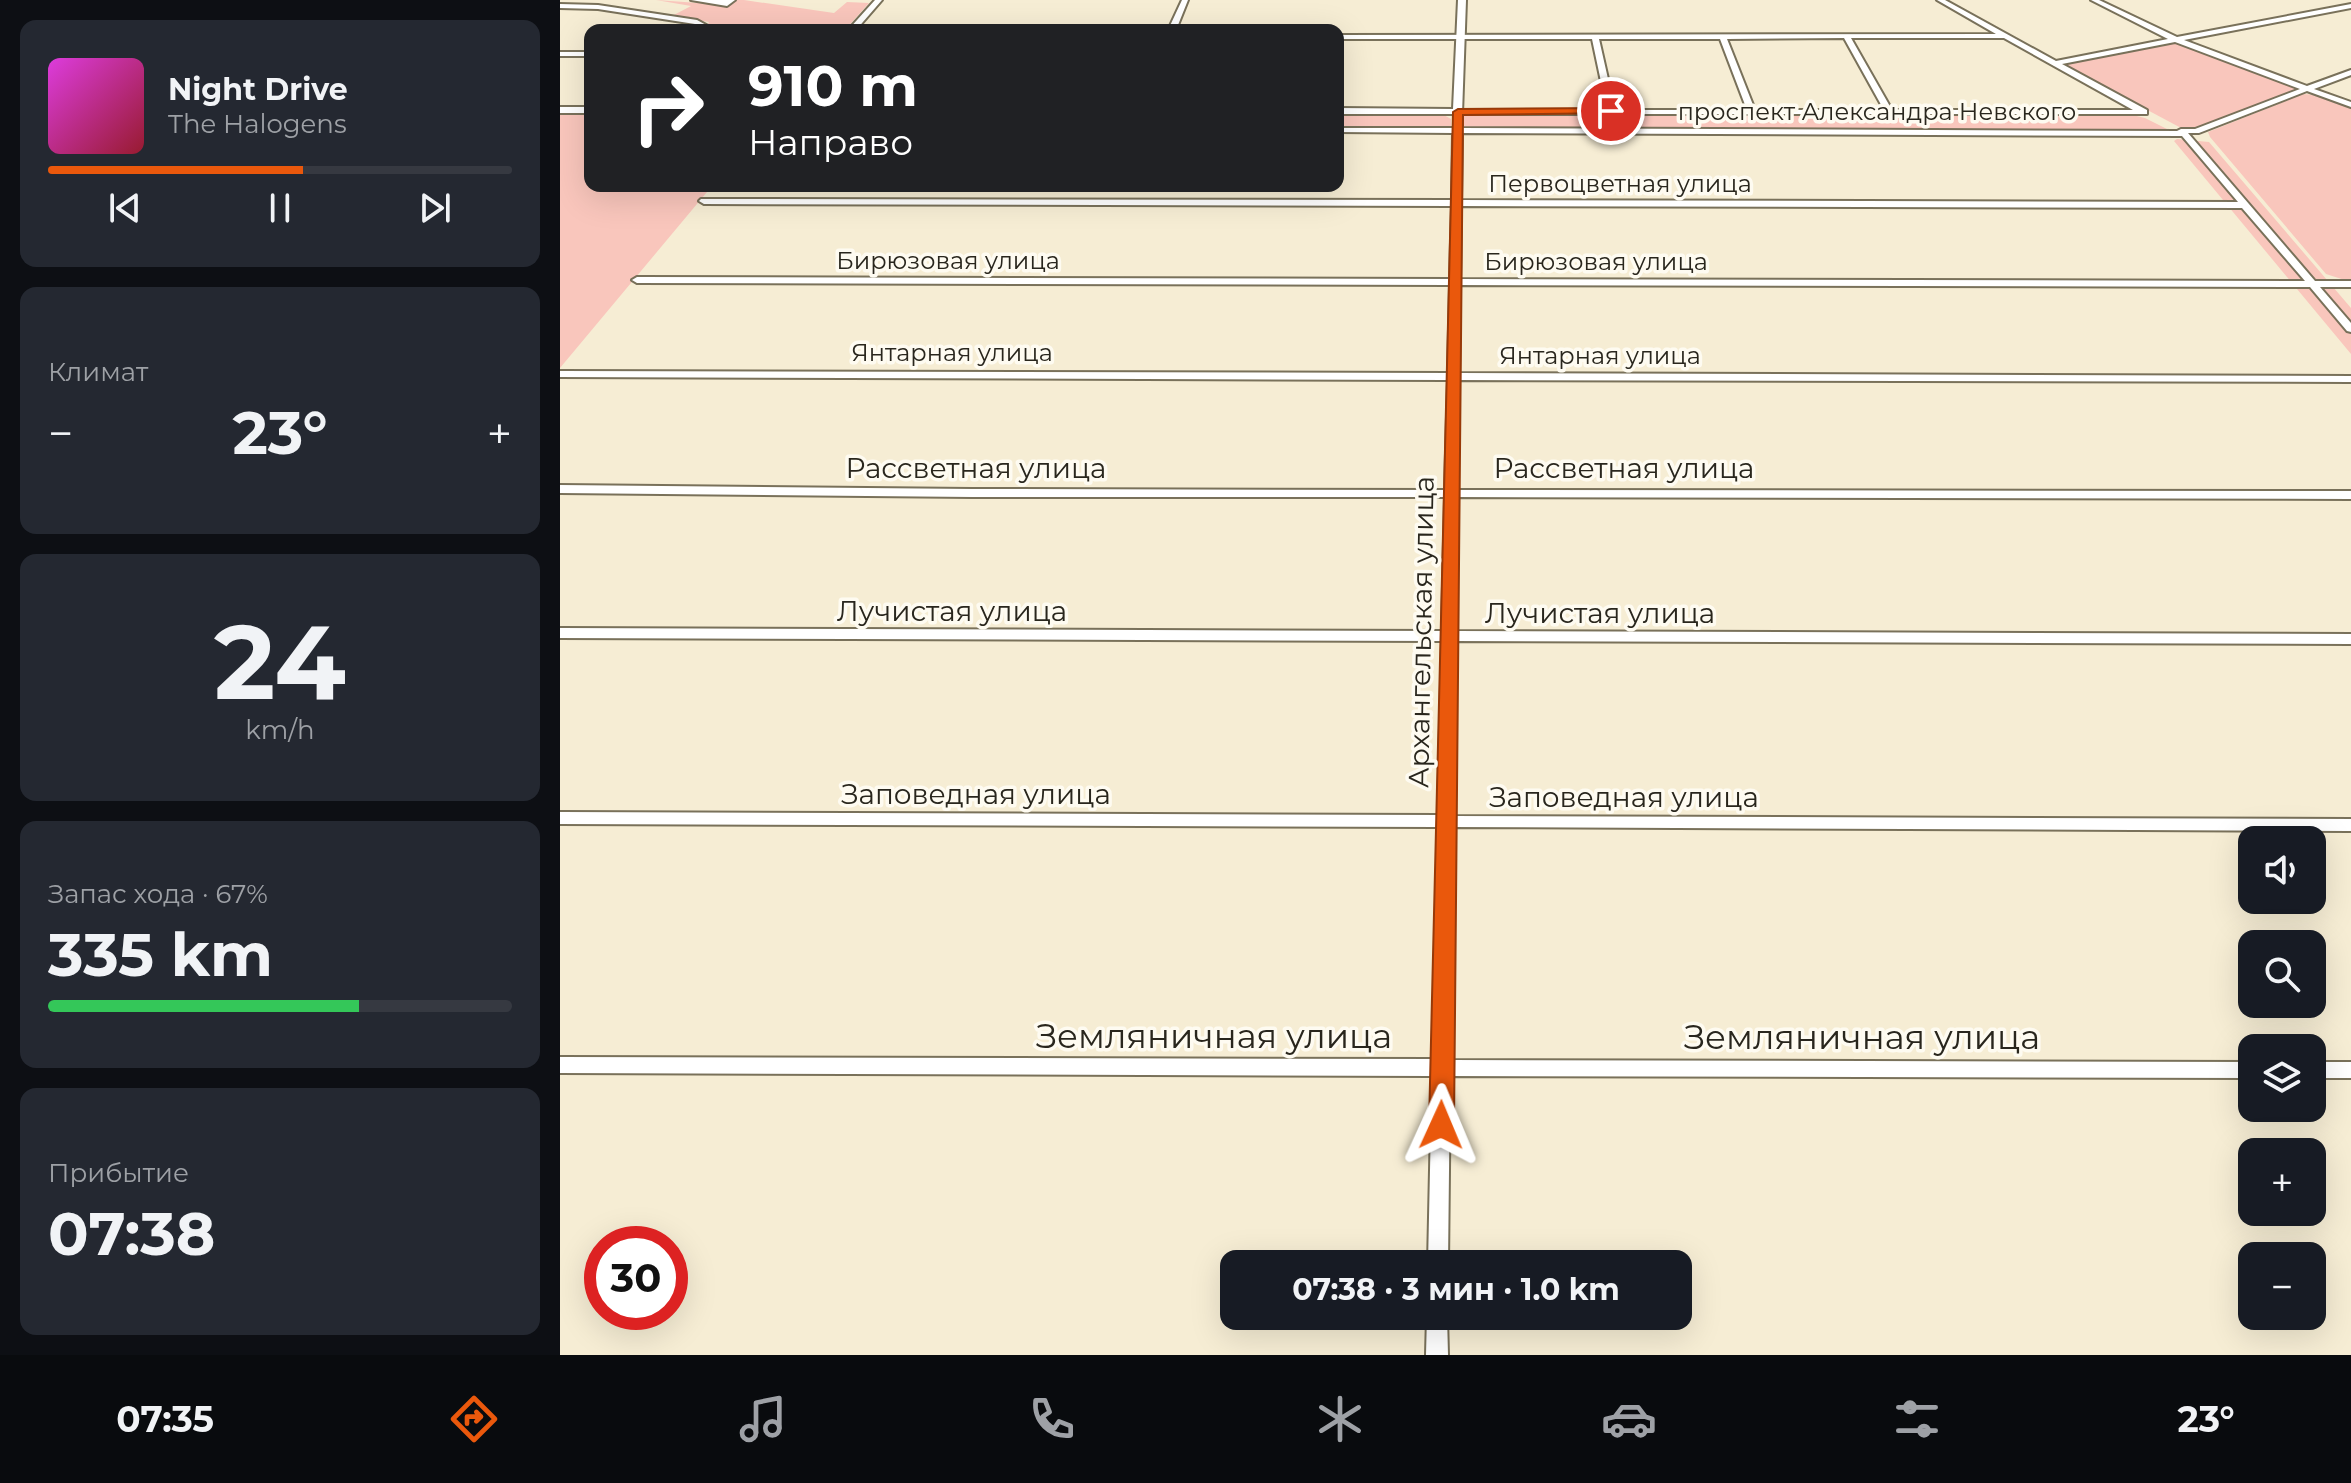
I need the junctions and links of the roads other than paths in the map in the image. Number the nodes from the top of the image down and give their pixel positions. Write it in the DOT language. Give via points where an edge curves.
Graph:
graph roads {
  1 [pos="694,0"];
  2 [pos="879,0"];
  3 [pos="1185,0"];
  4 [pos="1462,0"];
  5 [pos="1940,0"];
  6 [pos="2094,0"];
  7 [pos="730,2"];
  8 [pos="560,6"];
  9 [pos="2351,6"];
  10 [pos="700,24"];
  11 [pos="857,24"];
  12 [pos="1175,24"];
  13 [pos="2004,36"];
  14 [pos="1344,37"];
  15 [pos="1460,37"];
  16 [pos="1595,37"];
  17 [pos="1723,37"];
  18 [pos="1847,37"];
  19 [pos="2176,40"];
  20 [pos="560,54"];
  21 [pos="584,54"];
  22 [pos="2056,63"];
  23 [pos="2351,72"];
  24 [pos="2307,90"];
  25 [pos="2351,105"];
  26 [pos="560,110"];
  27 [pos="584,110"];
  28 [pos="1344,111"];
  29 [pos="1611,111"];
  30 [pos="1752,111"];
  31 [pos="1458,112"];
  32 [pos="1889,112"];
  33 [pos="1344,130"];
  34 [pos="1456,130"];
  35 [pos="2184,134"];
  36 [pos="704,201"];
  37 [pos="1454,203"];
  38 [pos="2247,205"];
  39 [pos="637,280"];
  40 [pos="1454,282"];
  41 [pos="2315,284"];
  42 [pos="2351,284"];
  43 [pos="2351,329"];
  44 [pos="560,374"];
  45 [pos="1452,377"];
  46 [pos="2351,379"];
  47 [pos="560,489"];
  48 [pos="1450,492"];
  49 [pos="2351,495"];
  50 [pos="560,633"];
  51 [pos="1450,636"];
  52 [pos="2351,639"];
  53 [pos="560,818"];
  54 [pos="1446,823"];
  55 [pos="2351,825"];
  56 [pos="560,1065"];
  57 [pos="1442,1069"];
  58 [pos="2238,1070"];
  59 [pos="2326,1070"];
  60 [pos="2351,1070"];
  61 [pos="1438,1250"];
  62 [pos="1437,1330"];
  63 [pos="1437,1355"];
  1 -- 7 [label="street"];
  2 -- 11 [label="street"];
  3 -- 12 [label="street"];
  4 -- 15 [label="street, Архангельская улица"];
  5 -- 13 [label="street"];
  6 -- 19 [label="street"];
  8 -- 10 [label="street"];
  9 -- 19 [label="street"];
  13 -- 18 [label="street"];
  13 -- 22 [label="street"];
  14 -- 15 [label="street"];
  15 -- 16 [label="street"];
  15 -- 31 [label="street, Архангельская улица"];
  16 -- 17 [label="street"];
  16 -- 29 [label="street"];
  17 -- 18 [label="street"];
  17 -- 30 [label="street"];
  18 -- 32 [label="street"];
  19 -- 22 [label="street"];
  19 -- 24 [label="street"];
  20 -- 21 [label="street"];
  22 -- 32 [label="street, проспект Александра Невского" via="2144,112"];
  23 -- 24 [label="street, проспект Александра Невского"];
  24 -- 25 [label="street"];
  24 -- 35 [label="street, проспект Александра Невского" via="2196,131 2181,131"];
  26 -- 27 [label="street"];
  28 -- 31 [label="street"];
  29 -- 30 [label="street, проспект Александра Невского"];
  29 -- 31 [label="street, проспект Александра Невского"];
  30 -- 32 [label="street, проспект Александра Невского"];
  31 -- 34 [label="street, Архангельская улица"];
  33 -- 34 [label="street, проспект Александра Невского"];
  34 -- 35 [label="street, проспект Александра Невского"];
  34 -- 37 [label="street, Архангельская улица"];
  35 -- 38 [label="street"];
  36 -- 37 [label="street, Первоцветная улица"];
  37 -- 38 [label="street, Первоцветная улица"];
  37 -- 40 [label="street, Архангельская улица"];
  38 -- 41 [label="street"];
  39 -- 40 [label="street, Бирюзовая улица"];
  40 -- 41 [label="street, Бирюзовая улица"];
  40 -- 45 [label="street, Архангельская улица"];
  41 -- 42 [label="street, Бирюзовая улица"];
  41 -- 43 [label="street"];
  44 -- 45 [label="street, Янтарная улица"];
  45 -- 46 [label="street, Янтарная улица"];
  45 -- 48 [label="street, Архангельская улица"];
  47 -- 48 [label="street, Рассветная улица"];
  48 -- 49 [label="street, Рассветная улица"];
  48 -- 51 [label="street, Архангельская улица"];
  50 -- 51 [label="street, Лучистая улица"];
  51 -- 52 [label="street, Лучистая улица"];
  51 -- 54 [label="street, Архангельская улица"];
  53 -- 54 [label="street, Заповедная улица"];
  54 -- 55 [label="street, Заповедная улица"];
  54 -- 57 [label="street, Архангельская улица"];
  56 -- 57 [label="street, Земляничная улица"];
  57 -- 58 [label="street, Земляничная улица"];
  57 -- 61 [label="street, Архангельская улица"];
  59 -- 60 [label="street"];
  62 -- 63 [label="street"];
}
